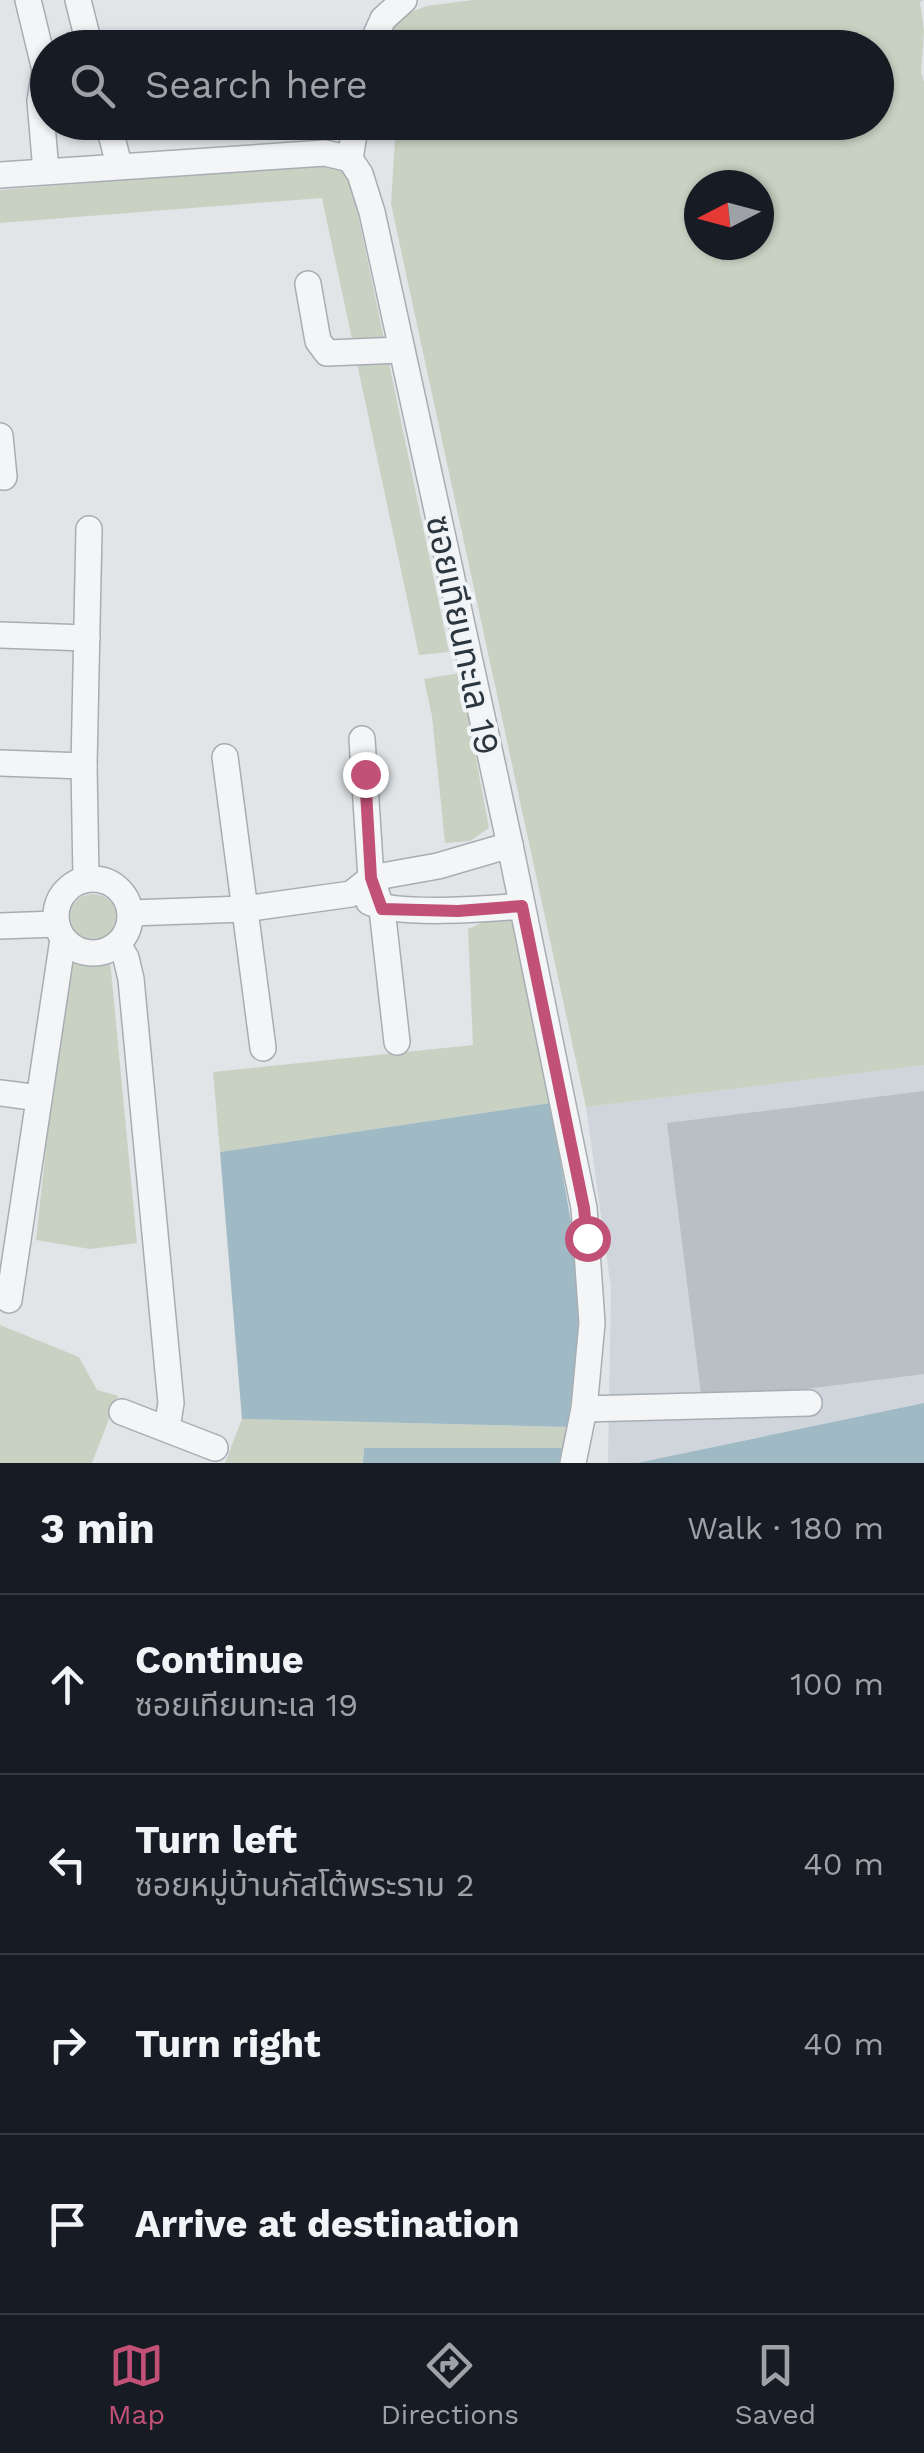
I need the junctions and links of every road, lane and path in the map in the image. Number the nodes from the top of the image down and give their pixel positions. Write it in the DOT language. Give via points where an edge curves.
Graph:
graph roads {
  1 [pos="28,0"];
  2 [pos="78,0"];
  3 [pos="404,0"];
  4 [pos="35,30"];
  5 [pos="86,30"];
  6 [pos="377,30"];
  7 [pos="43,140"];
  8 [pos="113,140"];
  9 [pos="353,140"];
  10 [pos="350,159"];
  11 [pos="119,165"];
  12 [pos="46,171"];
  13 [pos="0,175"];
  14 [pos="308,284"];
  15 [pos="401,350"];
  16 [pos="0,436"];
  17 [pos="4,477"];
  18 [pos="90,529"];
  19 [pos="0,635"];
  20 [pos="87,638"];
  21 [pos="362,739"];
  22 [pos="225,757"];
  23 [pos="0,764"];
  24 [pos="84,766"];
  25 [pos="510,845"];
  26 [pos="438,866"];
  27 [pos="86,879"];
  28 [pos="361,886"];
  29 [pos="522,906"];
  30 [pos="443,908"];
  31 [pos="244,909"];
  32 [pos="382,909"];
  33 [pos="130,913"];
  34 [pos="0,926"];
  35 [pos="60,932"];
  36 [pos="118,944"];
  37 [pos="397,1042"];
  38 [pos="263,1048"];
  39 [pos="0,1093"];
  40 [pos="39,1098"];
  41 [pos="8,1300"];
  42 [pos="810,1403"];
  43 [pos="584,1409"];
  44 [pos="122,1412"];
  45 [pos="166,1428"];
  46 [pos="214,1448"];
  47 [pos="573,1463"];
  1 -- 4 [label="street"];
  2 -- 5 [label="street"];
  3 -- 6 [label="street"];
  7 -- 12 [label="street"];
  8 -- 11 [label="street"];
  9 -- 10 [label="street"];
  10 -- 11 [label="street" via="309,153"];
  10 -- 15 [label="street, ซอยเทียนทะเล 19" via="372,212"];
  11 -- 12 [label="street"];
  12 -- 13 [label="street"];
  14 -- 15 [label="street" via="318,342 327,354"];
  15 -- 25 [label="street, ซอยเทียนทะเล 19"];
  16 -- 17 [label="street"];
  18 -- 20 [label="street"];
  19 -- 20 [label="street"];
  20 -- 24 [label="street"];
  21 -- 28 [label="street"];
  22 -- 31 [label="street"];
  23 -- 24 [label="street"];
  24 -- 27 [label="street"];
  25 -- 26 [label="street"];
  25 -- 29 [label="street, ซอยเทียนทะเล 19"];
  26 -- 28 [label="street"];
  26 -- 30 [label="street"];
  27 -- 33 [label="street" via="120,890"];
  27 -- 35 [label="street" via="65,890 56,912"];
  28 -- 31 [label="street"];
  28 -- 32 [label="street"];
  29 -- 30 [label="street"];
  29 -- 43 [label="street, ซอยเทียนทะเล 19" via="584,1208 592,1323"];
  30 -- 32 [label="street"];
  31 -- 33 [label="street"];
  31 -- 38 [label="street"];
  32 -- 37 [label="street"];
  33 -- 36 [label="street"];
  34 -- 35 [label="street"];
  35 -- 36 [label="street" via="70,946 90,954"];
  35 -- 40 [label="street"];
  36 -- 45 [label="street" via="131,979 171,1403"];
  39 -- 40 [label="street"];
  40 -- 41 [label="street"];
  42 -- 43 [label="street"];
  43 -- 47 [label="street, ซอยเทียนทะเล 19"];
  44 -- 45 [label="street"];
  45 -- 46 [label="street"];
}
